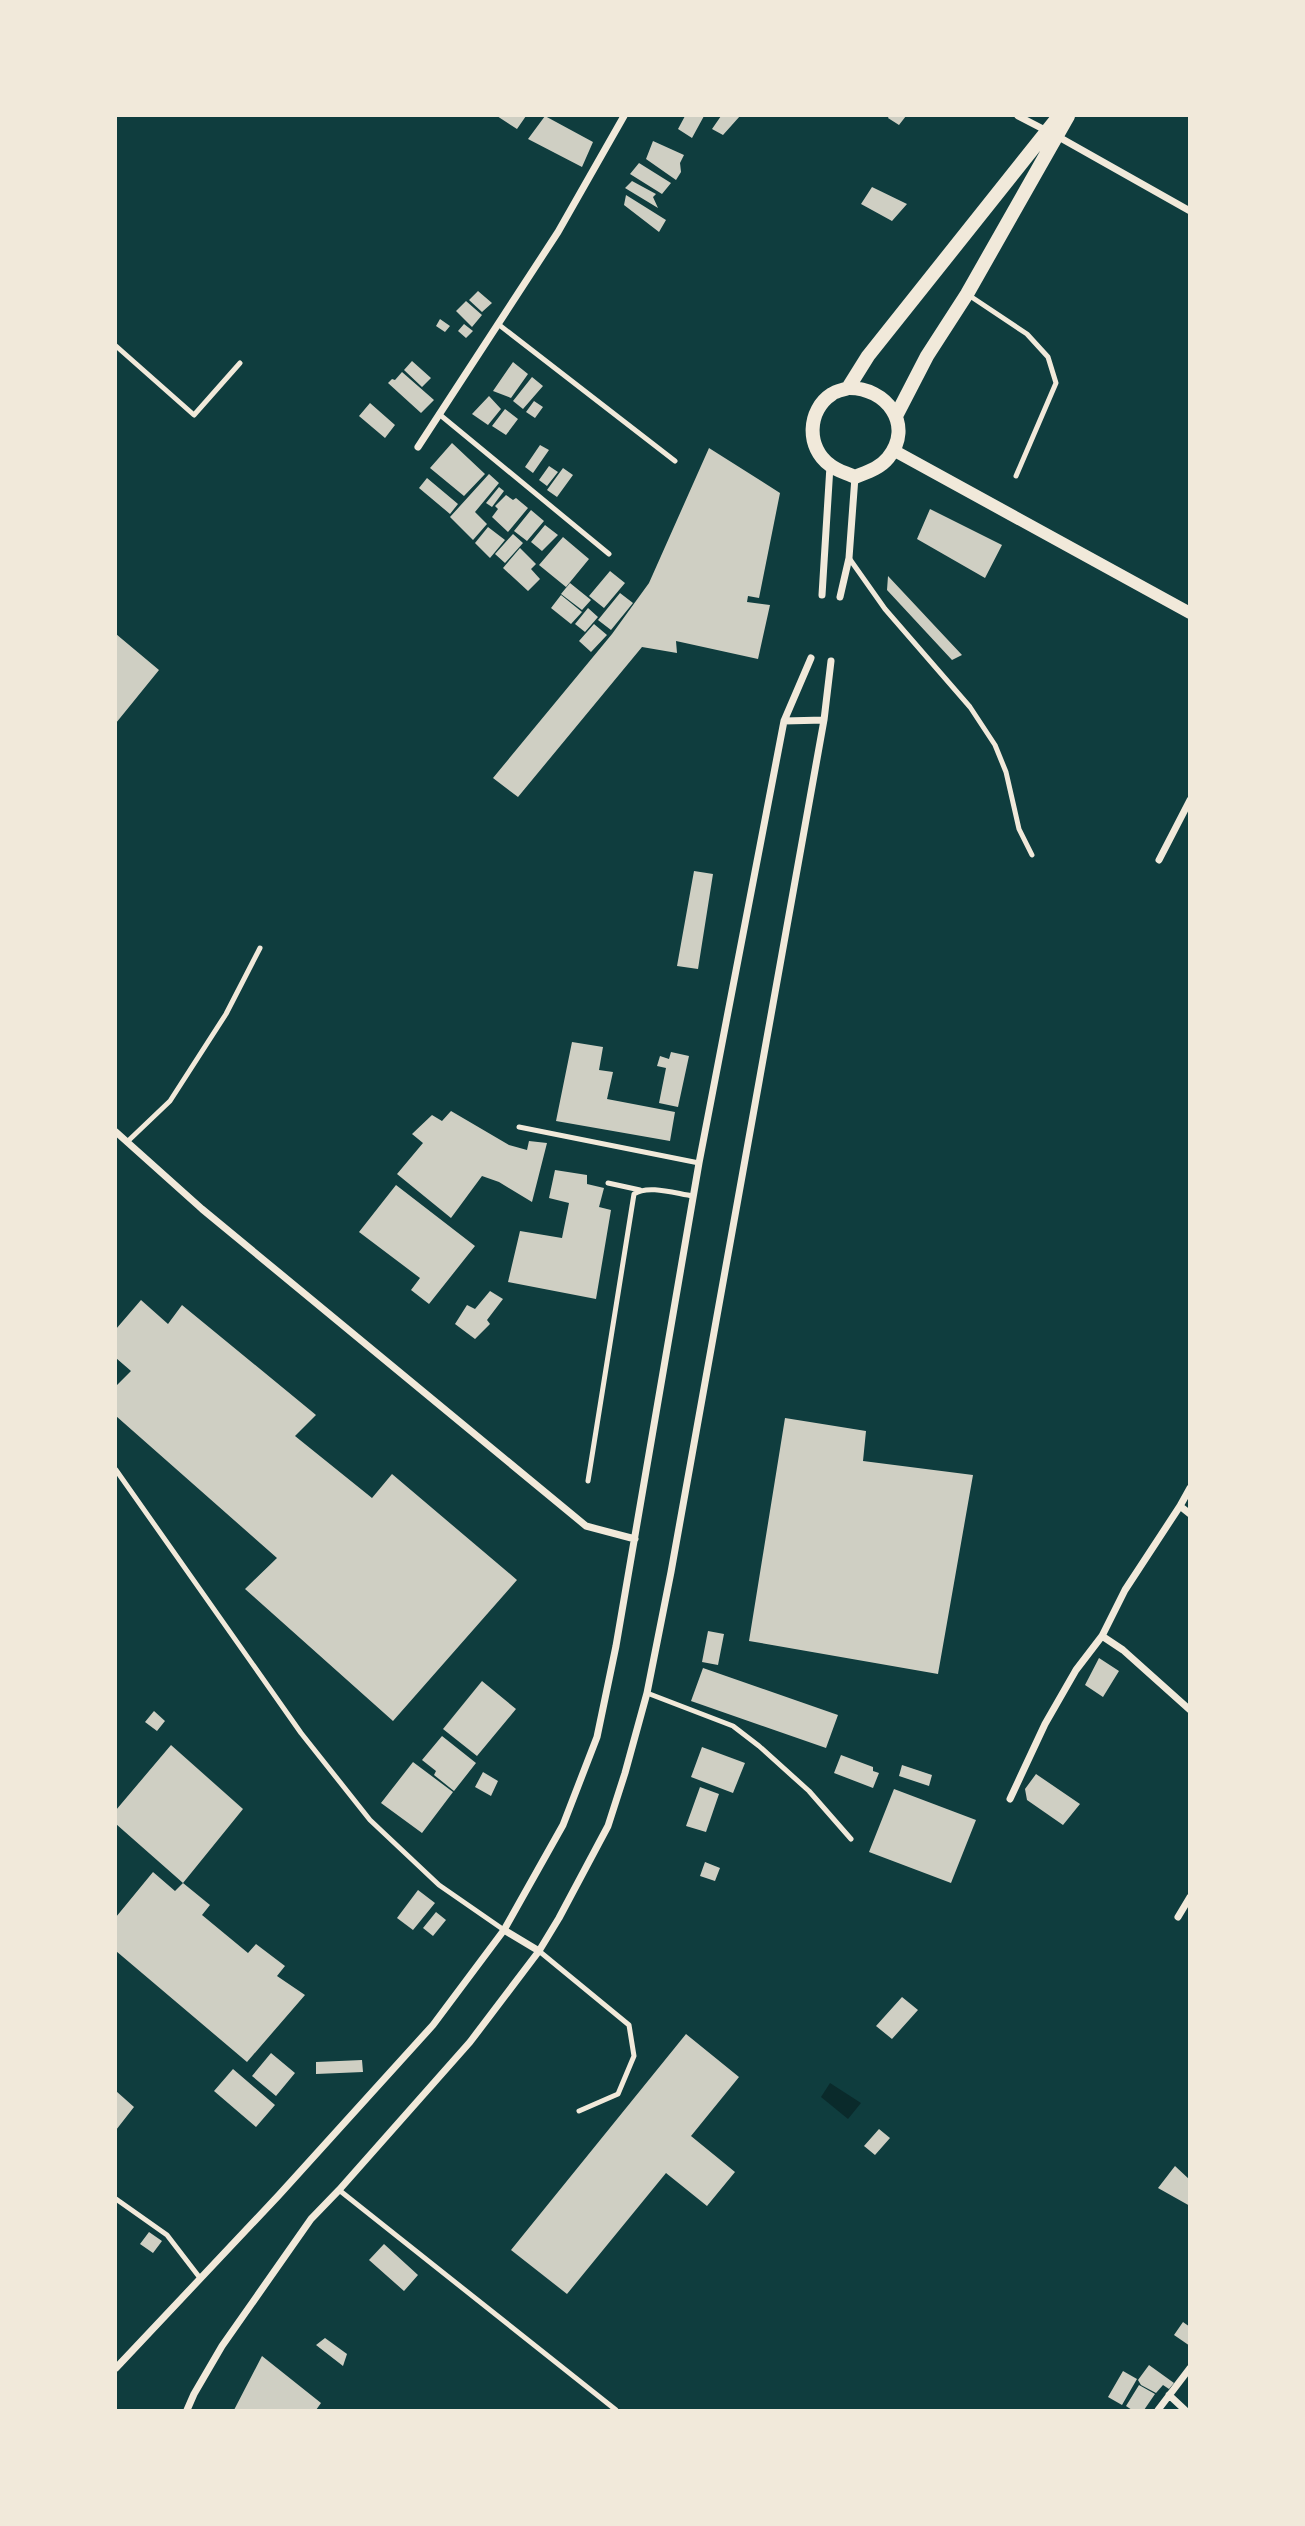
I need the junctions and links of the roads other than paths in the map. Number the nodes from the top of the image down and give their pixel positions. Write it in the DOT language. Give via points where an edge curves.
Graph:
graph roads {
  1 [pos="624,116"];
  2 [pos="1018,116"];
  3 [pos="1059,116"];
  4 [pos="1068,116"];
  5 [pos="1051,133"];
  6 [pos="1189,211"];
  7 [pos="967,295"];
  8 [pos="498,324"];
  9 [pos="116,346"];
  10 [pos="240,363"];
  11 [pos="848,388"];
  12 [pos="439,414"];
  13 [pos="896,416"];
  14 [pos="418,447"];
  15 [pos="893,450"];
  16 [pos="675,461"];
  17 [pos="830,465"];
  18 [pos="1016,476"];
  19 [pos="855,477"];
  20 [pos="610,554"];
  21 [pos="849,558"];
  22 [pos="822,595"];
  23 [pos="840,597"];
  24 [pos="1189,613"];
  25 [pos="811,658"];
  26 [pos="831,661"];
  27 [pos="824,720"];
  28 [pos="784,721"];
  29 [pos="1189,800"];
  30 [pos="1032,855"];
  31 [pos="1159,860"];
  32 [pos="260,948"];
  33 [pos="519,1127"];
  34 [pos="116,1132"];
  35 [pos="127,1142"];
  36 [pos="699,1163"];
  37 [pos="608,1183"];
  38 [pos="640,1190"];
  39 [pos="693,1196"];
  40 [pos="116,1470"];
  41 [pos="588,1481"];
  42 [pos="1189,1488"];
  43 [pos="1180,1506"];
  44 [pos="1189,1514"];
  45 [pos="635,1539"];
  46 [pos="1102,1636"];
  47 [pos="647,1693"];
  48 [pos="1189,1710"];
  49 [pos="1010,1798"];
  50 [pos="850,1839"];
  51 [pos="1189,1897"];
  52 [pos="1178,1917"];
  53 [pos="504,1930"];
  54 [pos="539,1951"];
  55 [pos="579,2111"];
  56 [pos="339,2190"];
  57 [pos="116,2199"];
  58 [pos="200,2278"];
  59 [pos="116,2368"];
  60 [pos="1189,2368"];
  61 [pos="1169,2395"];
  62 [pos="187,2410"];
  63 [pos="616,2410"];
  64 [pos="1158,2410"];
  65 [pos="1185,2410"];
  1 -- 8 [label="street" via="558,232"];
  2 -- 5 [label="street"];
  3 -- 5 [label="main road"];
  4 -- 5 [label="main road"];
  5 -- 6 [label="street"];
  5 -- 7 [label="main road"];
  5 -- 11 [label="main road" via="868,356"];
  7 -- 13 [label="main road" via="927,356"];
  7 -- 18 [label="lane" via="1027,334 1048,357 1056,383"];
  8 -- 12 [label="street"];
  8 -- 16 [label="lane"];
  9 -- 10 [label="lane" via="194,415"];
  11 -- 13 [label="main road" via="876,392"];
  11 -- 17 [label="main road" via="820,405 813,421 812,438"];
  12 -- 14 [label="street"];
  12 -- 20 [label="lane"];
  13 -- 15 [label="main road"];
  15 -- 19 [label="main road" via="878,467"];
  15 -- 24 [label="street"];
  17 -- 19 [label="main road"];
  17 -- 22 [label="street"];
  19 -- 21 [label="street"];
  21 -- 23 [label="street"];
  21 -- 30 [label="lane" via="885,608 970,707 995,745 1019,829"];
  25 -- 28 [label="street"];
  26 -- 27 [label="street"];
  27 -- 28 [label="street"];
  27 -- 47 [label="street"];
  28 -- 36 [label="street"];
  29 -- 31 [label="street"];
  32 -- 35 [label="lane" via="226,1014 170,1101"];
  33 -- 36 [label="lane"];
  34 -- 35 [label="street"];
  35 -- 45 [label="street" via="577,1519 586,1526"];
  36 -- 39 [label="street"];
  37 -- 38 [label="lane"];
  38 -- 39 [label="lane"];
  38 -- 41 [label="lane" via="634,1194"];
  39 -- 45 [label="street"];
  40 -- 53 [label="lane" via="301,1734 370,1820 439,1885"];
  42 -- 43 [label="street"];
  43 -- 44 [label="street"];
  43 -- 46 [label="street" via="1125,1590"];
  45 -- 53 [label="street" via="597,1737 563,1825"];
  46 -- 48 [label="street"];
  46 -- 49 [label="street" via="1045,1724"];
  47 -- 50 [label="lane" via="733,1726 809,1791"];
  47 -- 54 [label="street" via="608,1826"];
  51 -- 52 [label="street"];
  53 -- 54 [label="street"];
  53 -- 58 [label="street" via="433,2025"];
  54 -- 55 [label="lane" via="629,2025 634,2056 618,2094"];
  54 -- 56 [label="street" via="470,2042"];
  56 -- 62 [label="street" via="311,2219 253,2301"];
  56 -- 63 [label="lane"];
  57 -- 58 [label="lane" via="167,2235"];
  58 -- 59 [label="street"];
  60 -- 61 [label="street"];
  61 -- 64 [label="street"];
  61 -- 65 [label="street"];
}
